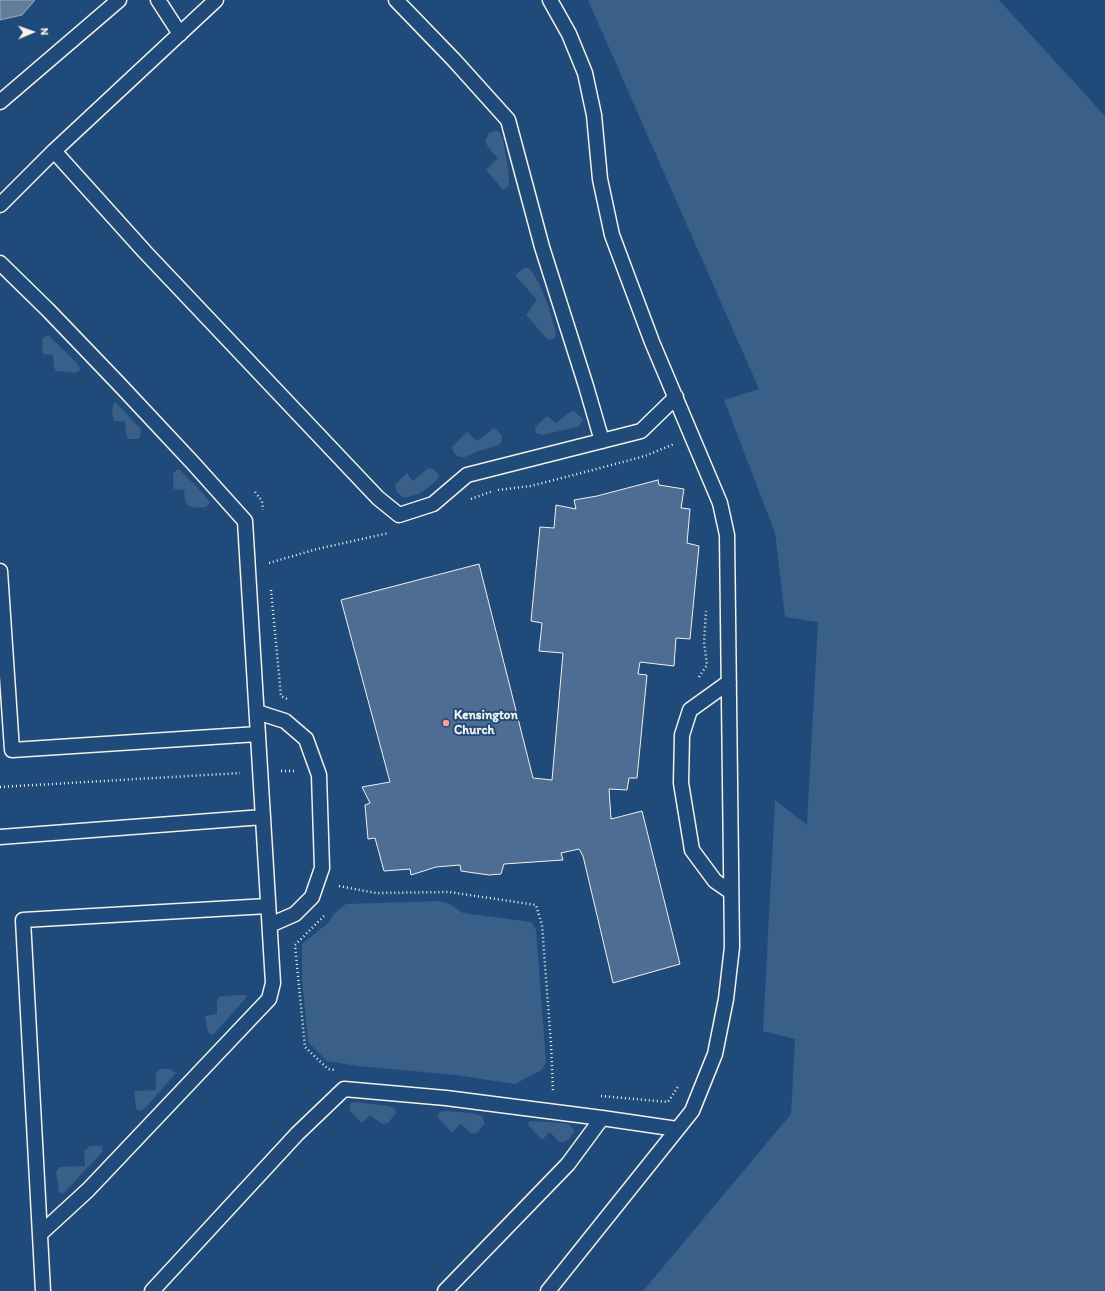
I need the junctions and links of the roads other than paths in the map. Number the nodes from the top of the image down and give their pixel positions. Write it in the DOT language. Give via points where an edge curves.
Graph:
graph roads {
  1 [pos="118,0"];
  2 [pos="158,0"];
  3 [pos="396,0"];
  4 [pos="550,0"];
  5 [pos="208,3"];
  6 [pos="180,34"];
  7 [pos="0,102"];
  8 [pos="54,151"];
  9 [pos="0,205"];
  10 [pos="0,263"];
  11 [pos="676,396"];
  12 [pos="602,441"];
  13 [pos="0,570"];
  14 [pos="729,682"];
  15 [pos="257,712"];
  16 [pos="258,734"];
  17 [pos="263,817"];
  18 [pos="0,837"];
  19 [pos="731,892"];
  20 [pos="268,906"];
  21 [pos="270,925"];
  22 [pos="602,1118"];
  23 [pos="677,1129"];
  24 [pos="40,1234"];
  25 [pos="43,1291"];
  26 [pos="152,1291"];
  27 [pos="445,1291"];
  28 [pos="548,1291"];
  1 -- 7 [label="lane"];
  2 -- 6 [label="lane"];
  3 -- 12 [label="lane" via="508,120 542,247"];
  4 -- 11 [label="lane" via="569,34 585,73 594,115 600,179 612,235"];
  5 -- 6 [label="lane"];
  6 -- 8 [label="lane"];
  8 -- 9 [label="lane"];
  8 -- 12 [label="lane" via="145,252 378,498 399,515 433,504 467,475"];
  10 -- 15 [label="lane" via="119,384 245,521"];
  11 -- 12 [label="lane" via="641,431"];
  11 -- 14 [label="lane" via="720,504 727,535"];
  13 -- 16 [label="lane" via="12,750"];
  14 -- 19 [label="lane"];
  14 -- 19 [label="lane" via="690,710 682,735 681,783 692,850 715,881"];
  15 -- 16 [label="lane"];
  15 -- 21 [label="lane" via="285,720 306,739 319,774 322,868 312,897 295,914"];
  16 -- 17 [label="lane"];
  17 -- 18 [label="lane"];
  17 -- 20 [label="lane"];
  19 -- 23 [label="lane" via="732,947 729,977 714,1054 692,1111"];
  20 -- 21 [label="lane"];
  20 -- 24 [label="lane" via="23,920"];
  21 -- 24 [label="lane" via="273,983 268,999 88,1190"];
  22 -- 23 [label="lane"];
  22 -- 26 [label="lane" via="446,1098 344,1089 297,1134"];
  22 -- 27 [label="lane" via="568,1164"];
  23 -- 28 [label="lane"];
  24 -- 25 [label="lane"];
}
